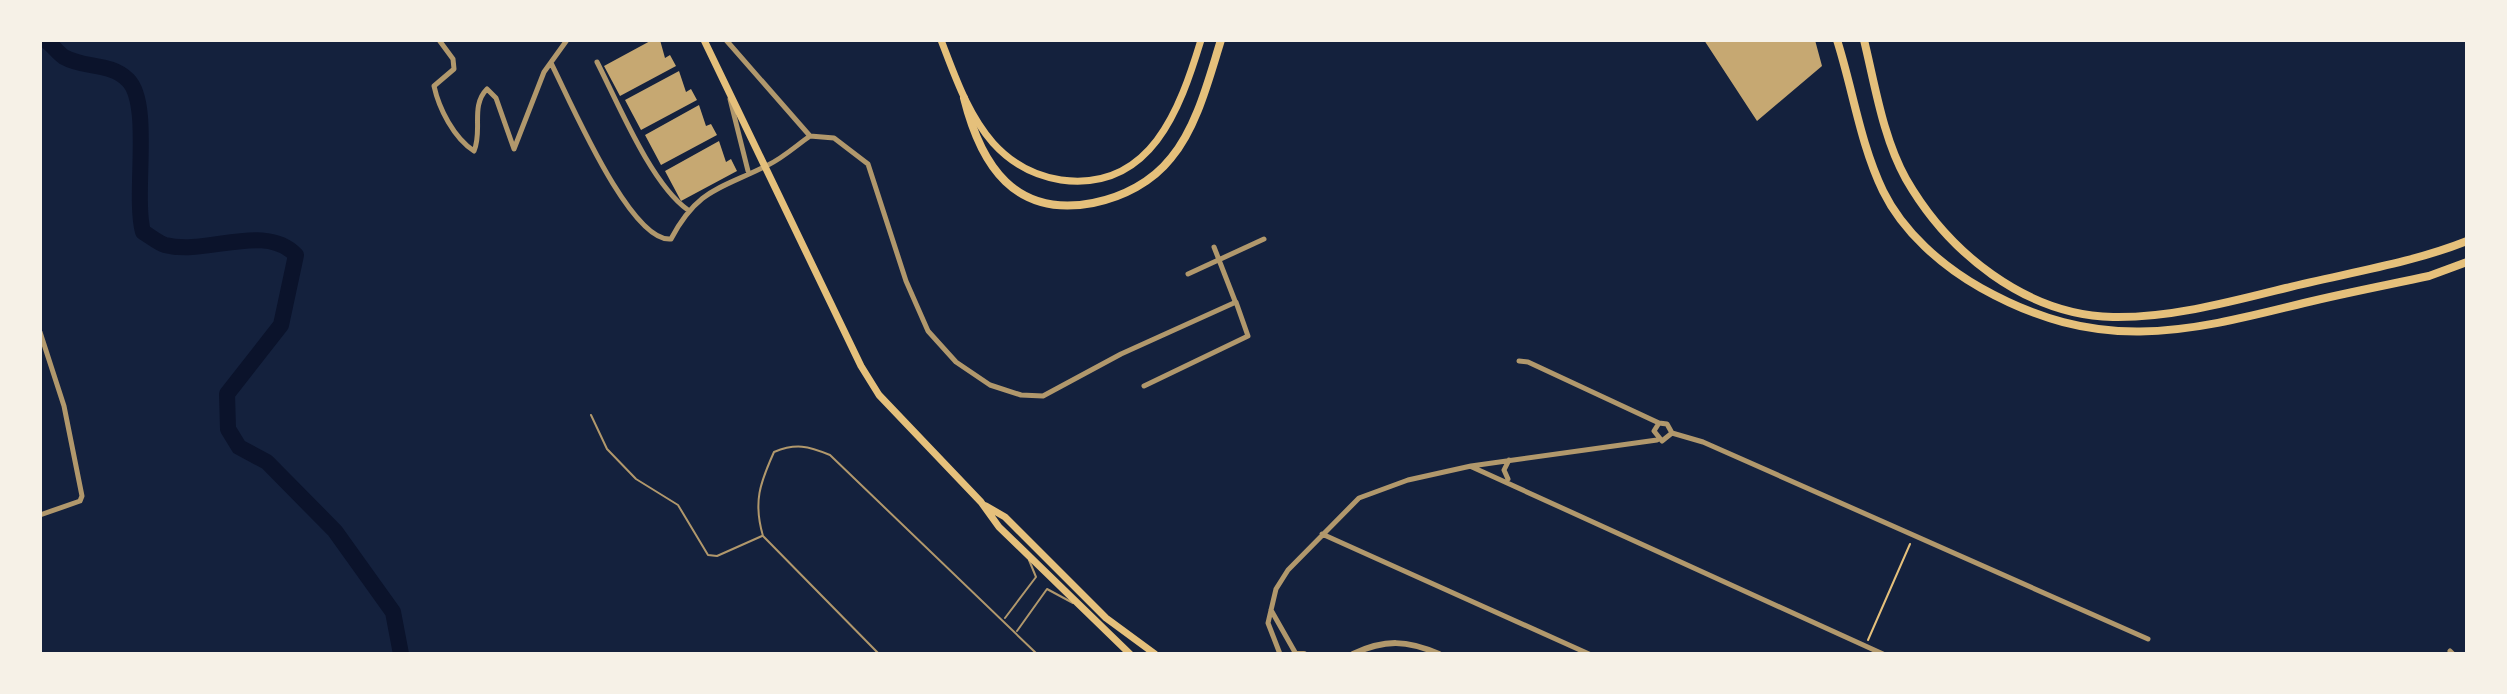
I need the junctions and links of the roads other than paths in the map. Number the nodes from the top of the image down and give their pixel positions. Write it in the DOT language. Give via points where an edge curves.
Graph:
graph roads {
  1 [pos="439,40"];
  2 [pos="567,40"];
  3 [pos="704,40"];
  4 [pos="726,40"];
  5 [pos="941,40"];
  6 [pos="1201,40"];
  7 [pos="1221,40"];
  8 [pos="1837,40"];
  9 [pos="1864,40"];
  10 [pos="597,62"];
  11 [pos="551,63"];
  12 [pos="728,87"];
  13 [pos="964,98"];
  14 [pos="810,136"];
  15 [pos="765,167"];
  16 [pos="748,171"];
  17 [pos="688,210"];
  18 [pos="1264,239"];
  19 [pos="2467,241"];
  20 [pos="1214,247"];
  21 [pos="1219,259"];
  22 [pos="2467,262"];
  23 [pos="1188,274"];
  24 [pos="1235,301"];
  25 [pos="40,332"];
  26 [pos="1519,361"];
  27 [pos="1144,386"];
  28 [pos="591,415"];
  29 [pos="1659,423"];
  30 [pos="1672,433"];
  31 [pos="1658,440"];
  32 [pos="1510,460"];
  33 [pos="1471,466"];
  34 [pos="1509,482"];
  35 [pos="981,502"];
  36 [pos="40,515"];
  37 [pos="1322,534"];
  38 [pos="763,536"];
  39 [pos="1025,552"];
  40 [pos="1081,608"];
  41 [pos="1271,609"];
  42 [pos="1004,620"];
  43 [pos="1017,632"];
  44 [pos="2148,639"];
  45 [pos="879,654"];
  46 [pos="1037,654"];
  47 [pos="1130,654"];
  48 [pos="1155,654"];
  49 [pos="1280,654"];
  50 [pos="1295,654"];
  51 [pos="1304,654"];
  52 [pos="1353,654"];
  53 [pos="1439,654"];
  54 [pos="1589,654"];
  55 [pos="1883,654"];
  1 -- 11 [label="street" via="454,69 434,86 437,99 447,120 474,151 482,93 487,89 496,98 514,149 534,92"];
  2 -- 11 [label="street"];
  3 -- 12 [label="main road"];
  4 -- 14 [label="street"];
  5 -- 13 [label="main road"];
  6 -- 13 [label="main road" via="1163,134 1135,163 1107,177 1075,181 1025,168 995,145"];
  7 -- 13 [label="highway" via="1193,118 1172,157 1142,184 1104,201 1060,206 1019,193 979,149"];
  8 -- 22 [label="highway" via="1884,193 1919,241 1955,274 2042,317 2109,332 2183,330 2429,276"];
  9 -- 19 [label="highway" via="1881,111 1905,177 1949,238 2012,288 2043,302 2111,317 2148,315 2254,296"];
  10 -- 17 [label="street" via="663,183"];
  11 -- 17 [label="street" via="612,183 647,230 671,239"];
  12 -- 15 [label="main road"];
  12 -- 16 [label="street"];
  14 -- 15 [label="street"];
  14 -- 24 [label="street" via="834,138 868,164 928,331 956,362 990,385 1043,396"];
  15 -- 16 [label="street"];
  15 -- 35 [label="main road" via="861,366 889,406"];
  16 -- 17 [label="street" via="698,198"];
  18 -- 21 [label="street"];
  20 -- 21 [label="street"];
  21 -- 23 [label="street"];
  21 -- 24 [label="street"];
  24 -- 27 [label="street" via="1248,336"];
  25 -- 36 [label="street" via="64,406 82,496"];
  26 -- 29 [label="street"];
  28 -- 38 [label="lane" via="607,449 636,479 678,505 708,555"];
  29 -- 30 [label="street" via="1670,426"];
  29 -- 31 [label="street" via="1654,431"];
  30 -- 31 [label="street"];
  30 -- 44 [label="street" via="1703,442"];
  31 -- 32 [label="street"];
  32 -- 33 [label="street"];
  32 -- 34 [label="street" via="1504,470"];
  33 -- 34 [label="street"];
  33 -- 37 [label="street" via="1359,498"];
  34 -- 55 [label="street"];
  35 -- 39 [label="main road"];
  35 -- 48 [label="main road" via="1005,517 1106,618"];
  37 -- 41 [label="street" via="1288,570"];
  37 -- 54 [label="street"];
  38 -- 42 [label="lane" via="756,514 757,488 774,452 809,446 830,455"];
  38 -- 45 [label="lane"];
  39 -- 40 [label="main road"];
  39 -- 42 [label="lane" via="1036,577"];
  40 -- 43 [label="lane" via="1047,589"];
  40 -- 47 [label="main road"];
  41 -- 49 [label="street" via="1268,623"];
  41 -- 50 [label="street"];
  42 -- 43 [label="lane"];
  43 -- 46 [label="lane"];
  50 -- 51 [label="street"];
  52 -- 53 [label="street" via="1402,641"];
}
